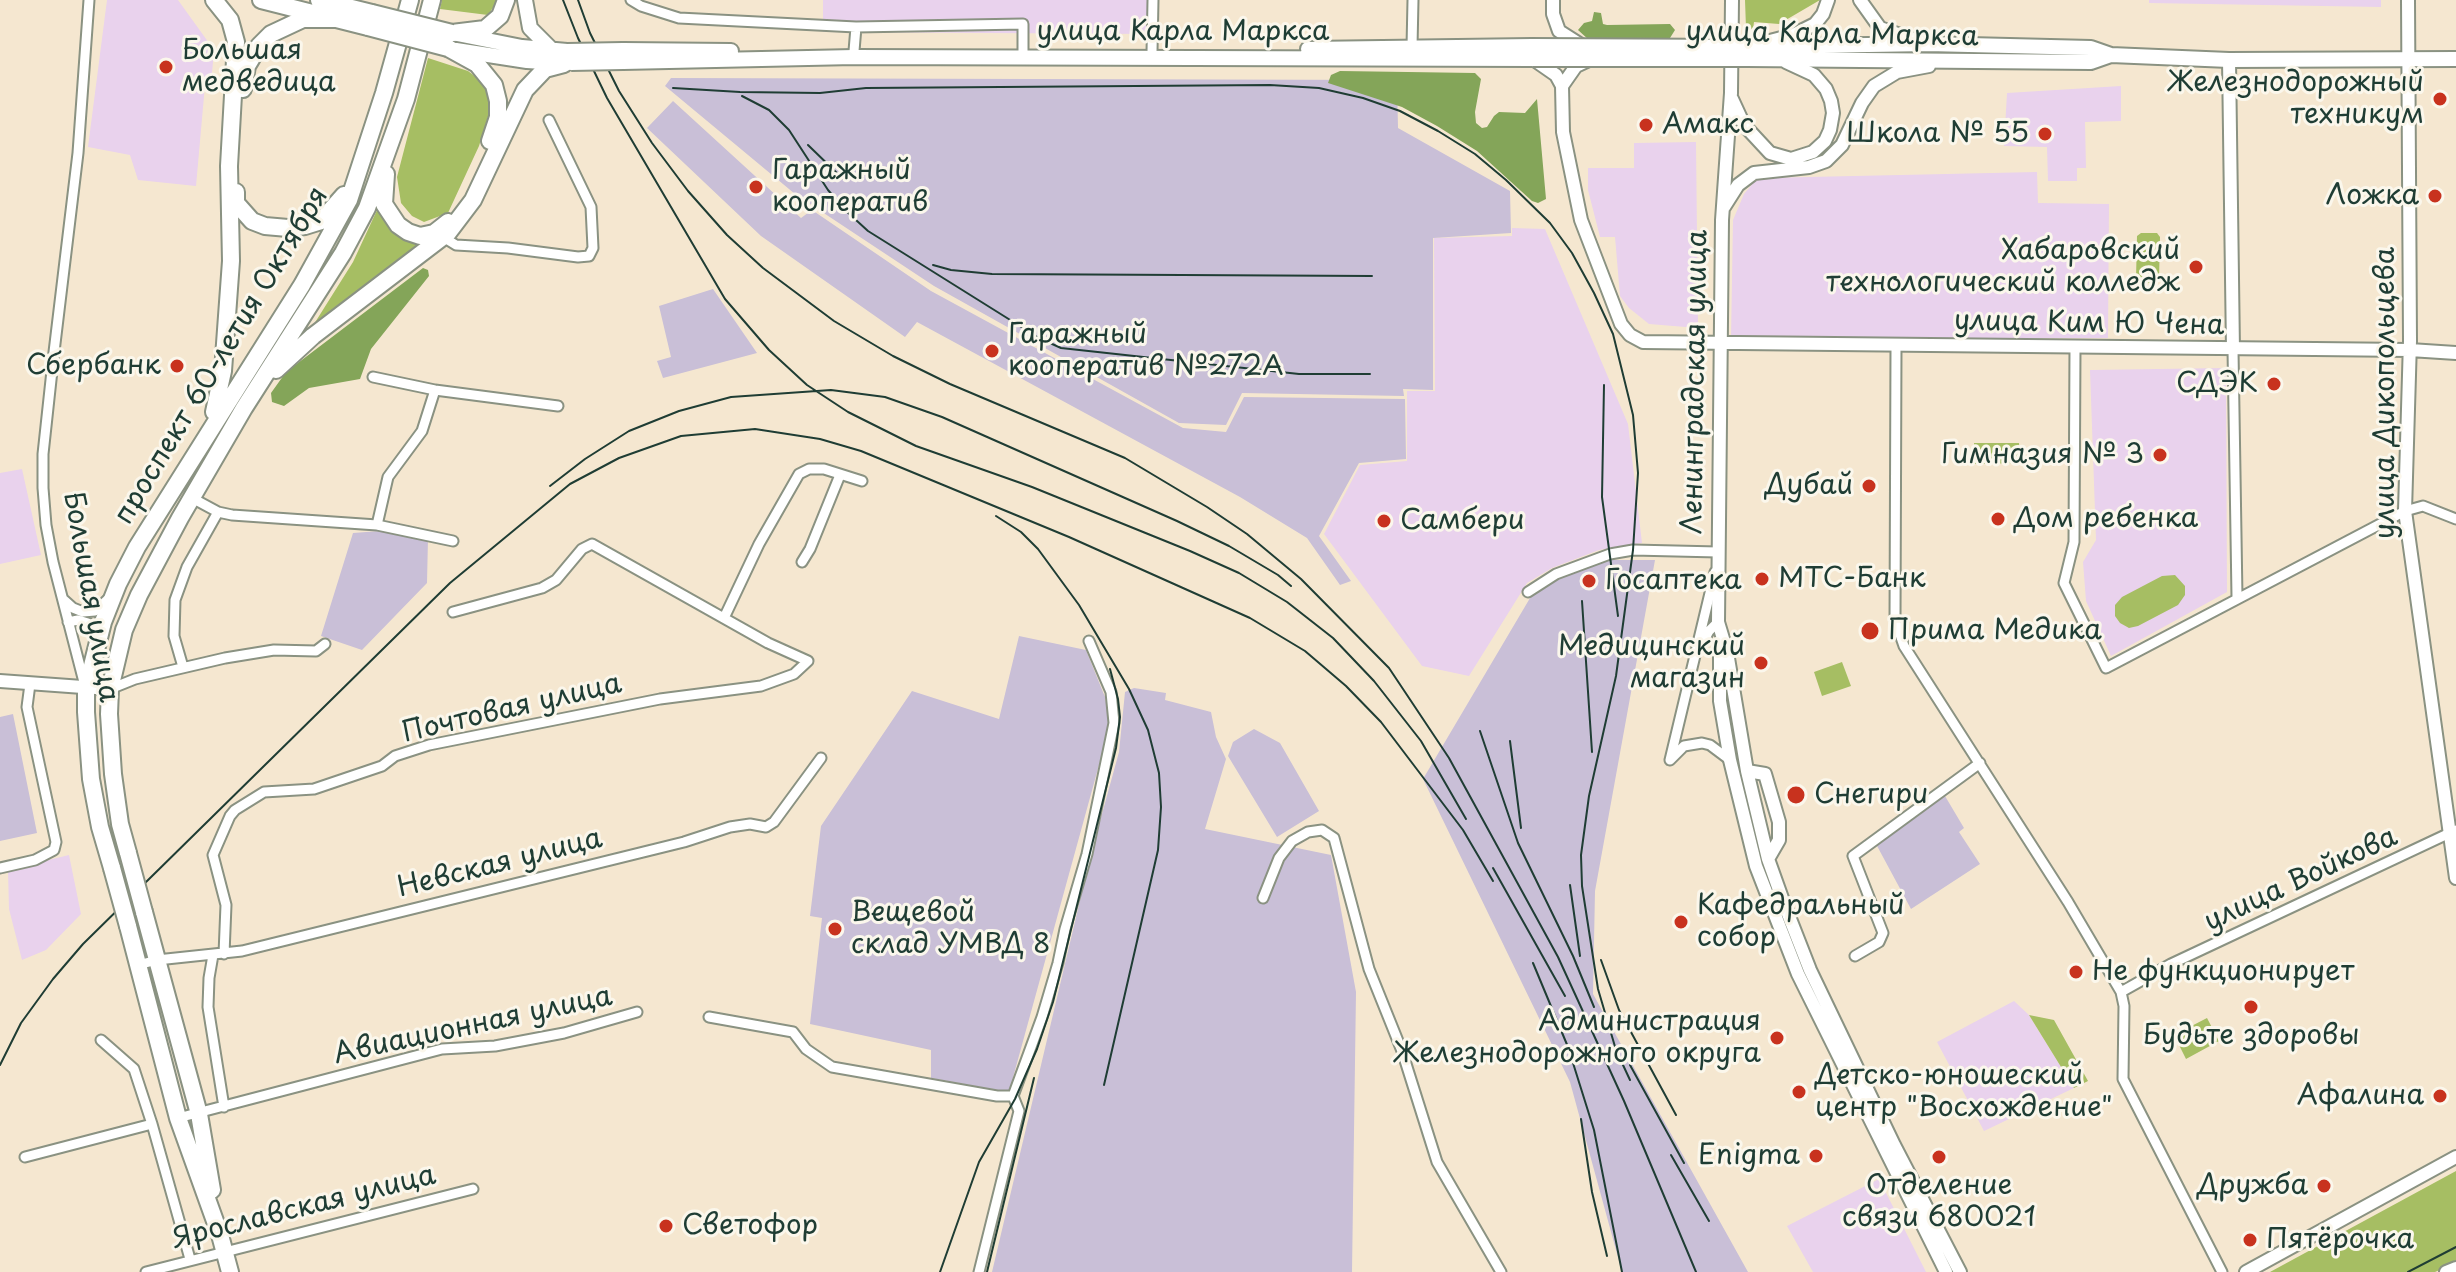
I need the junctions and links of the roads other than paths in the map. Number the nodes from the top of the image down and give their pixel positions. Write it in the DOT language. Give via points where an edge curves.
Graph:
graph roads {
  1 [pos="89,0"];
  2 [pos="214,0"];
  3 [pos="261,0"];
  4 [pos="319,0"];
  5 [pos="351,0"];
  6 [pos="410,0"];
  7 [pos="506,0"];
  8 [pos="525,0"];
  9 [pos="631,0"];
  10 [pos="1153,0"];
  11 [pos="1413,0"];
  12 [pos="1553,0"];
  13 [pos="1828,0"];
  14 [pos="1860,0"];
  15 [pos="2408,0"];
  16 [pos="432,2"];
  17 [pos="1733,4"];
  18 [pos="1553,14"];
  19 [pos="334,19"];
  20 [pos="370,20"];
  21 [pos="856,27"];
  22 [pos="450,41"];
  23 [pos="1928,44"];
  24 [pos="1581,45"];
  25 [pos="1412,47"];
  26 [pos="854,51"];
  27 [pos="1023,51"];
  28 [pos="1152,52"];
  29 [pos="1533,52"];
  30 [pos="1748,53"];
  31 [pos="2111,55"];
  32 [pos="623,56"];
  33 [pos="564,57"];
  34 [pos="2409,58"];
  35 [pos="1593,59"];
  36 [pos="2456,59"];
  37 [pos="2229,60"];
  38 [pos="1972,62"];
  39 [pos="1562,86"];
  40 [pos="1731,93"];
  41 [pos="406,99"];
  42 [pos="549,120"];
  43 [pos="356,182"];
  44 [pos="1722,214"];
  45 [pos="443,237"];
  46 [pos="1720,344"];
  47 [pos="1896,347"];
  48 [pos="2075,348"];
  49 [pos="2233,350"];
  50 [pos="2410,350"];
  51 [pos="2456,353"];
  52 [pos="373,377"];
  53 [pos="435,390"];
  54 [pos="558,406"];
  55 [pos="244,408"];
  56 [pos="205,436"];
  57 [pos="840,475"];
  58 [pos="862,481"];
  59 [pos="192,498"];
  60 [pos="2405,511"];
  61 [pos="218,512"];
  62 [pos="2456,519"];
  63 [pos="377,525"];
  64 [pos="453,541"];
  65 [pos="1718,556"];
  66 [pos="802,562"];
  67 [pos="118,584"];
  68 [pos="1528,592"];
  69 [pos="2237,597"];
  70 [pos="61,598"];
  71 [pos="453,612"];
  72 [pos="724,618"];
  73 [pos="68,622"];
  74 [pos="1720,629"];
  75 [pos="99,639"];
  76 [pos="1089,641"];
  77 [pos="325,644"];
  78 [pos="1695,658"];
  79 [pos="183,667"];
  80 [pos="0,681"];
  81 [pos="30,684"];
  82 [pos="110,689"];
  83 [pos="86,690"];
  84 [pos="821,758"];
  85 [pos="1730,760"];
  86 [pos="1980,763"];
  87 [pos="1747,771"];
  88 [pos="2453,832"];
  89 [pos="1768,859"];
  90 [pos="0,868"];
  91 [pos="2456,878"];
  92 [pos="1263,898"];
  93 [pos="224,954"];
  94 [pos="213,955"];
  95 [pos="1855,956"];
  96 [pos="157,960"];
  97 [pos="138,965"];
  98 [pos="2121,992"];
  99 [pos="637,1012"];
  100 [pos="709,1017"];
  101 [pos="101,1040"];
  102 [pos="1013,1096"];
  103 [pos="224,1107"];
  104 [pos="199,1114"];
  105 [pos="178,1118"];
  106 [pos="152,1124"];
  107 [pos="25,1157"];
  108 [pos="2456,1157"];
  109 [pos="473,1189"];
  110 [pos="222,1243"];
  111 [pos="190,1259"];
  112 [pos="2456,1268"];
  113 [pos="146,1272"];
  114 [pos="230,1272"];
  115 [pos="979,1272"];
  116 [pos="1501,1272"];
  117 [pos="1946,1272"];
  118 [pos="1960,1272"];
  119 [pos="2222,1272"];
  120 [pos="2246,1272"];
  121 [pos="2446,1272"];
  1 -- 70 [label="street, Большая улица" via="78,153 43,454 46,525"];
  2 -- 56 [label="highway" via="230,20 236,42 223,371"];
  3 -- 19 [label="highway"];
  4 -- 20 [label="highway"];
  5 -- 20 [label="highway"];
  6 -- 43 [label="highway, проспект 60-летия Октября"];
  7 -- 22 [label="highway" via="500,16 485,29"];
  8 -- 33 [label="main road" via="530,28"];
  9 -- 21 [label="street" via="679,18"];
  10 -- 28 [label="street"];
  11 -- 25 [label="street"];
  12 -- 18 [label="main road"];
  13 -- 30 [label="main road" via="1820,20 1807,29"];
  14 -- 23 [label="main road" via="1880,28"];
  15 -- 34 [label="main road, улица Дикопольцева"];
  16 -- 41 [label="highway, проспект 60-летия Октября"];
  17 -- 40 [label="main road, Ленинградская улица"];
  18 -- 24 [label="main road" via="1561,33"];
  18 -- 29 [label="main road" via="1548,35"];
  19 -- 20 [label="highway"];
  19 -- 43 [label="highway" via="284,26 251,59 244,78 236,203 252,221 265,226 305,226 321,221"];
  20 -- 22 [label="highway, bridge"];
  21 -- 26 [label="street"];
  21 -- 27 [label="street" via="1023,24"];
  22 -- 33 [label="main road" via="490,42"];
  22 -- 41 [label="highway" via="494,85 498,117 455,215 434,233 420,236 390,217 383,193"];
  23 -- 30 [label="main road, улица Карла Маркса"];
  23 -- 31 [label="main road, улица Карла Маркса" via="2091,48"];
  24 -- 29 [label="main road, bridge"];
  24 -- 30 [label="main road, bridge"];
  25 -- 28 [label="main road, улица Карла Маркса"];
  25 -- 29 [label="main road, улица Карла Маркса"];
  26 -- 27 [label="main road, улица Карла Маркса"];
  26 -- 32 [label="main road, улица Карла Маркса"];
  27 -- 28 [label="main road, улица Карла Маркса"];
  29 -- 32 [label="main road, улица Карла Маркса"];
  29 -- 35 [label="main road, улица Карла Маркса, bridge"];
  29 -- 39 [label="main road"];
  30 -- 35 [label="main road, улица Карла Маркса, bridge"];
  30 -- 38 [label="main road, улица Карла Маркса"];
  30 -- 40 [label="main road" via="1814,75 1829,94 1833,119 1825,141 1808,154 1787,159 1770,153 1752,137"];
  31 -- 37 [label="main road, улица Карла Маркса"];
  31 -- 38 [label="main road, улица Карла Маркса" via="2091,62"];
  32 -- 33 [label="main road, bridge"];
  33 -- 45 [label="highway" via="525,90 473,200"];
  34 -- 36 [label="main road, улица Карла Маркса"];
  34 -- 37 [label="main road, улица Карла Маркса"];
  34 -- 50 [label="main road, улица Дикопольцева"];
  35 -- 39 [label="main road" via="1576,66"];
  37 -- 49 [label="main road"];
  38 -- 44 [label="main road" via="1913,67 1888,76 1866,96 1831,158 1809,167 1754,173 1728,198"];
  39 -- 46 [label="main road, улица Ким Ю Чена" via="1563,132 1576,199 1624,329 1650,343"];
  40 -- 44 [label="main road, Ленинградская улица"];
  41 -- 55 [label="highway, проспект 60-летия Октября" via="355,231"];
  42 -- 45 [label="street" via="591,207 589,256 456,245"];
  43 -- 56 [label="highway, проспект 60-летия Октября" via="326,244"];
  44 -- 46 [label="main road, Ленинградская улица"];
  45 -- 55 [label="highway" via="296,351"];
  46 -- 47 [label="main road, улица Ким Ю Чена"];
  46 -- 65 [label="main road, Ленинградская улица"];
  47 -- 48 [label="main road, улица Ким Ю Чена"];
  47 -- 86 [label="street" via="1895,620 1904,646"];
  48 -- 49 [label="main road, улица Ким Ю Чена"];
  48 -- 69 [label="street" via="2074,542 2064,583 2106,668"];
  49 -- 50 [label="main road, улица Ким Ю Чена"];
  49 -- 69 [label="street"];
  50 -- 51 [label="main road, улица Ким Ю Чена"];
  50 -- 60 [label="main road, улица Дикопольцева"];
  52 -- 53 [label="street"];
  53 -- 54 [label="street"];
  53 -- 63 [label="street" via="422,431 388,477"];
  55 -- 59 [label="highway, проспект 60-летия Октября"];
  56 -- 67 [label="highway, проспект 60-летия Октября"];
  57 -- 58 [label="street"];
  57 -- 66 [label="street"];
  57 -- 72 [label="street" via="824,469 799,474"];
  59 -- 61 [label="street"];
  59 -- 82 [label="highway, проспект 60-летия Октября" via="139,595 124,630"];
  60 -- 62 [label="street" via="2423,506"];
  60 -- 69 [label="street"];
  60 -- 88 [label="main road, улица Дикопольцева"];
  61 -- 63 [label="street"];
  61 -- 79 [label="street" via="175,600 174,636"];
  63 -- 64 [label="street"];
  65 -- 68 [label="street" via="1633,550 1610,554 1556,574"];
  65 -- 74 [label="main road"];
  65 -- 78 [label="street, Ленинградская улица"];
  67 -- 70 [label="street" via="95,611 83,612"];
  67 -- 75 [label="highway, проспект 60-летия Октября"];
  70 -- 73 [label="street, Большая улица"];
  71 -- 72 [label="street" via="542,588 592,544"];
  72 -- 93 [label="street, Почтовая улица" via="808,661 794,674 761,686 660,699 429,745 314,789 264,792 235,810 213,855 226,905"];
  73 -- 75 [label="street" via="88,623"];
  73 -- 83 [label="street, Большая улица"];
  74 -- 78 [label="street" via="1709,631"];
  74 -- 85 [label="main road" via="1720,701"];
  74 -- 87 [label="main road"];
  75 -- 83 [label="highway, проспект 60-летия Октября"];
  76 -- 102 [label="street" via="1111,692 1114,723 1058,963"];
  77 -- 79 [label="street" via="316,651 274,650"];
  78 -- 85 [label="street, Ленинградская улица" via="1670,760 1684,746 1702,743"];
  79 -- 82 [label="street"];
  80 -- 81 [label="main road"];
  81 -- 83 [label="main road"];
  81 -- 90 [label="street" via="27,707 56,842 54,850 35,860"];
  82 -- 83 [label="main road"];
  82 -- 96 [label="highway, Большая улица, bridge" via="120,824"];
  83 -- 97 [label="highway, Большая улица, bridge" via="91,779 100,827"];
  84 -- 93 [label="street, Невская улица" via="766,827 730,827"];
  85 -- 117 [label="main road" via="1756,866 1793,965"];
  86 -- 95 [label="street" via="1853,856 1883,933 1879,942"];
  86 -- 98 [label="street"];
  87 -- 89 [label="main road"];
  87 -- 89 [label="main road" via="1765,774 1779,822 1779,840"];
  88 -- 91 [label="main road, улица Дикопольцева"];
  88 -- 98 [label="street, улица Войкова"];
  89 -- 118 [label="main road" via="1810,970"];
  92 -- 116 [label="street" via="1292,841 1322,830 1334,838 1369,969 1437,1162"];
  93 -- 94 [label="street, Невская улица"];
  94 -- 96 [label="street, Невская улица"];
  94 -- 103 [label="street" via="208,1007"];
  96 -- 97 [label="street, Невская улица"];
  96 -- 104 [label="highway, Большая улица"];
  97 -- 105 [label="highway, Большая улица"];
  98 -- 119 [label="street" via="2123,1079"];
  99 -- 103 [label="street, Авиационная улица" via="564,1033 442,1049"];
  100 -- 102 [label="street" via="793,1032 832,1067"];
  101 -- 106 [label="street" via="134,1069"];
  102 -- 115 [label="street" via="1019,1111"];
  103 -- 104 [label="street, Авиационная улица"];
  104 -- 105 [label="street, Авиационная улица"];
  104 -- 110 [label="highway, Большая улица"];
  105 -- 110 [label="highway, Большая улица"];
  106 -- 107 [label="street"];
  106 -- 111 [label="street"];
  108 -- 120 [label="main road"];
  109 -- 110 [label="street, Ярославская улица"];
  110 -- 111 [label="street, Ярославская улица"];
  110 -- 114 [label="highway, Большая улица"];
  111 -- 113 [label="street, Ярославская улица"];
  112 -- 121 [label="main road"];
}
